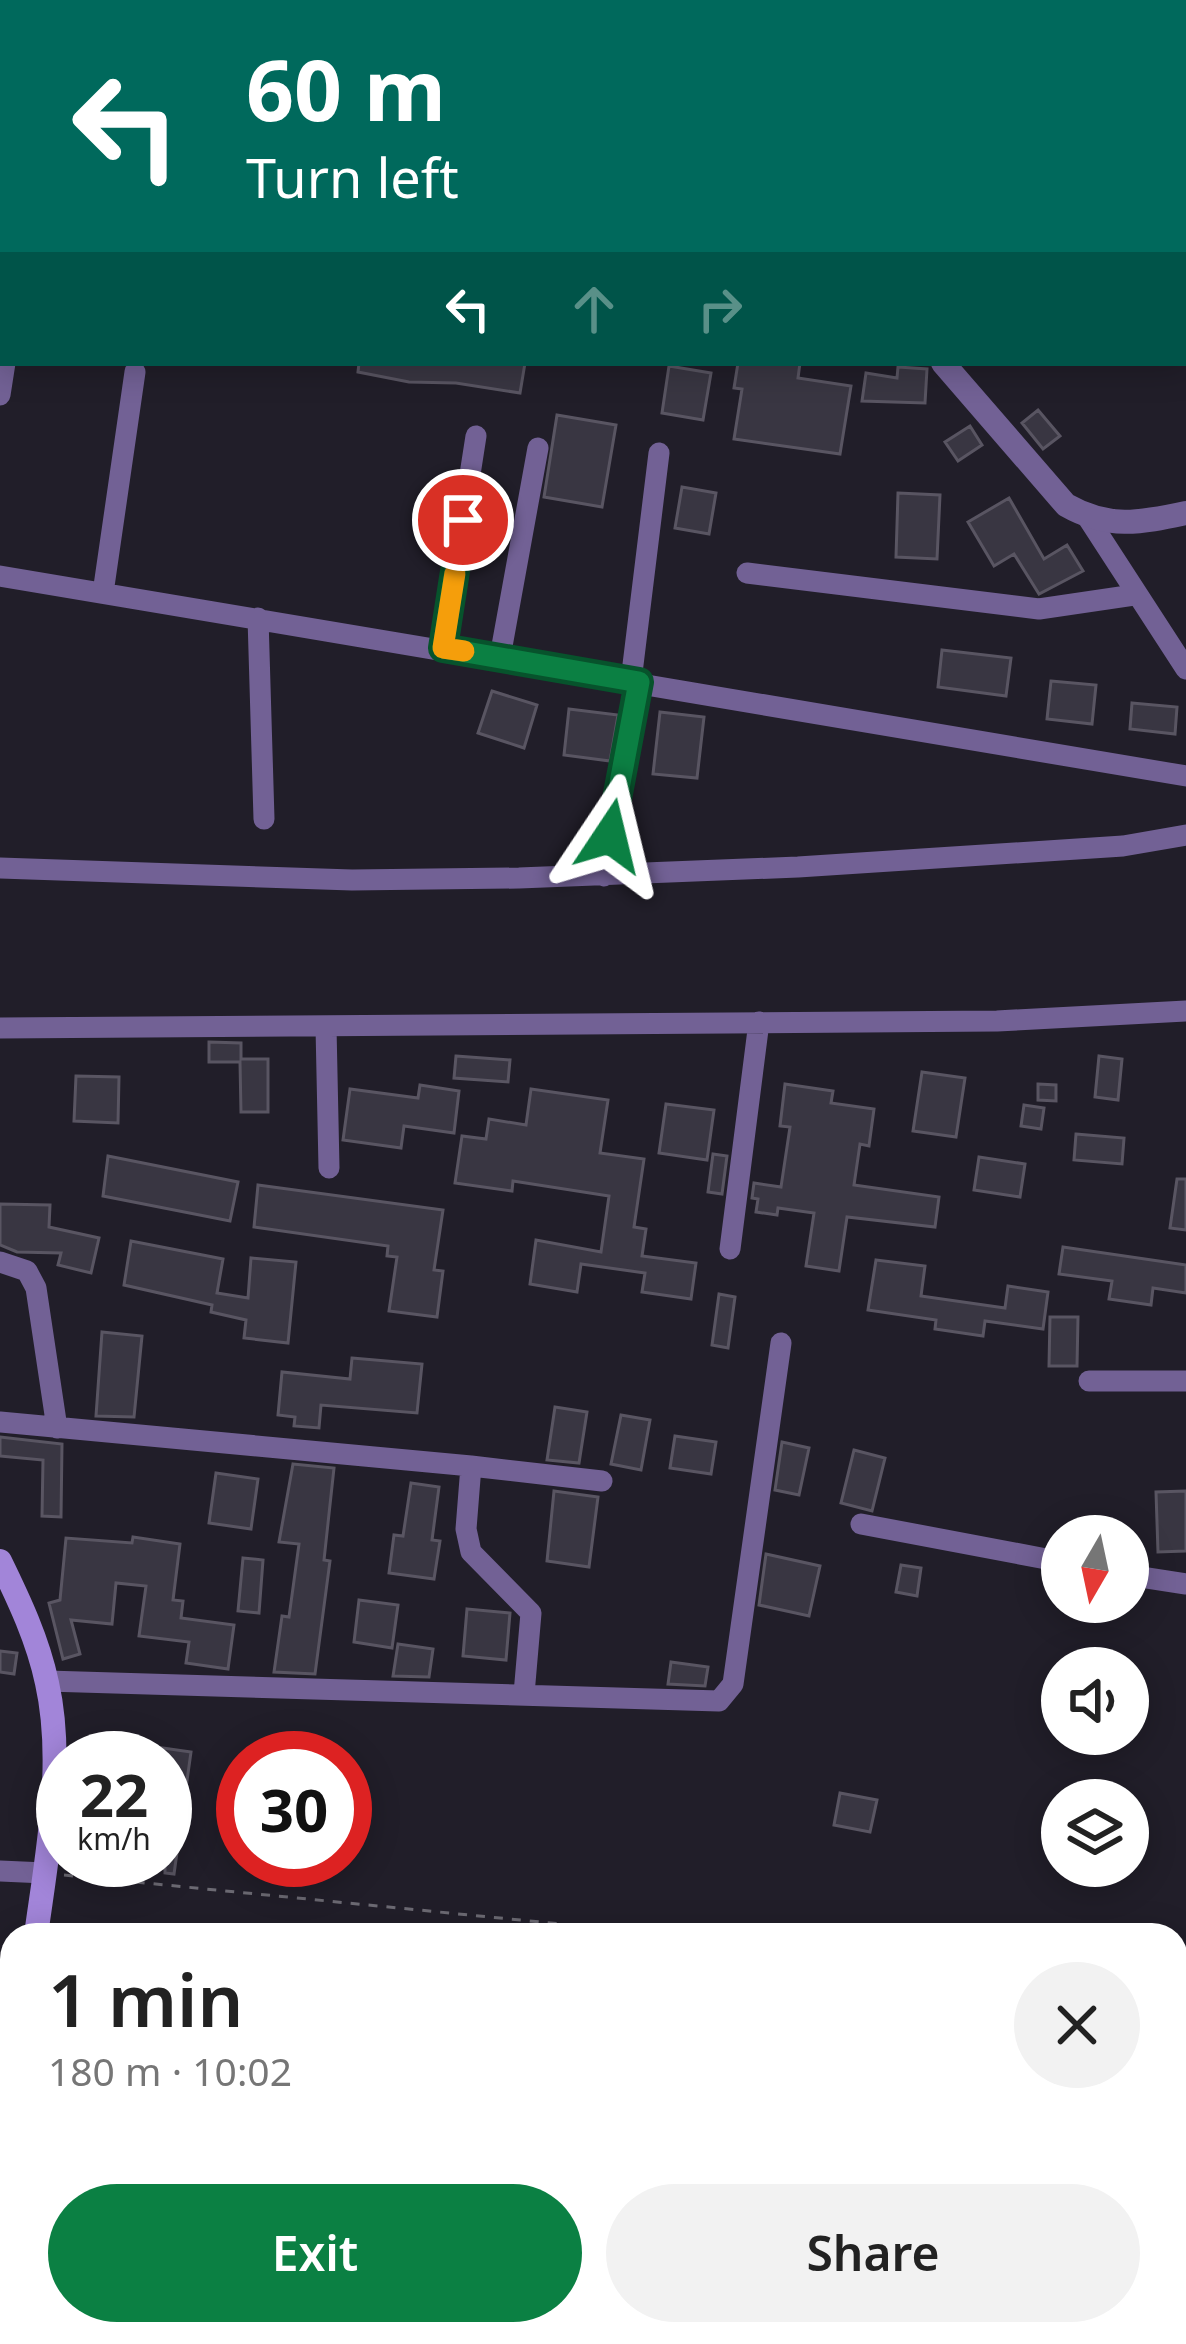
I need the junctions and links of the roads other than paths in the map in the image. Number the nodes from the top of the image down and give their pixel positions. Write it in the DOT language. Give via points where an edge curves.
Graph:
graph roads {
  1 [pos="945,366"];
  2 [pos="135,372"];
  3 [pos="476,436"];
  4 [pos="538,448"];
  5 [pos="659,453"];
  6 [pos="1186,513"];
  7 [pos="1088,518"];
  8 [pos="747,573"];
  9 [pos="0,577"];
  10 [pos="103,593"];
  11 [pos="1133,595"];
  12 [pos="258,618"];
  13 [pos="443,648"];
  14 [pos="500,658"];
  15 [pos="1186,669"];
  16 [pos="635,682"];
  17 [pos="1186,776"];
  18 [pos="264,819"];
  19 [pos="1186,836"];
  20 [pos="0,868"];
  21 [pos="604,876"];
  22 [pos="1186,1012"];
  23 [pos="759,1022"];
  24 [pos="326,1027"];
  25 [pos="0,1028"];
  26 [pos="329,1168"];
  27 [pos="730,1249"];
  28 [pos="0,1262"];
  29 [pos="781,1343"];
  30 [pos="1089,1381"];
  31 [pos="1186,1381"];
  32 [pos="0,1422"];
  33 [pos="57,1428"];
  34 [pos="471,1466"];
  35 [pos="602,1481"];
  36 [pos="861,1524"];
  37 [pos="1041,1558"];
  38 [pos="1,1565"];
  39 [pos="1149,1578"];
  40 [pos="1186,1584"];
  41 [pos="47,1681"];
  42 [pos="524,1694"];
  43 [pos="52,1731"];
  44 [pos="0,1871"];
  45 [pos="36,1873"];
  46 [pos="43,1887"];
  47 [pos="38,1923"];
  1 -- 7 [label="street" via="1049,489"];
  2 -- 10 [label="street"];
  3 -- 13 [label="street"];
  4 -- 14 [label="street"];
  5 -- 16 [label="street"];
  6 -- 7 [label="street" via="1130,525"];
  7 -- 11 [label="street"];
  8 -- 11 [label="street" via="1039,608"];
  9 -- 10 [label="street"];
  10 -- 12 [label="street"];
  11 -- 15 [label="street"];
  12 -- 13 [label="street"];
  12 -- 18 [label="street"];
  13 -- 14 [label="street"];
  14 -- 16 [label="street"];
  16 -- 17 [label="street"];
  16 -- 21 [label="street"];
  19 -- 21 [label="street"];
  20 -- 21 [label="street" via="352,880"];
  22 -- 23 [label="street"];
  23 -- 24 [label="street"];
  23 -- 27 [label="street"];
  24 -- 25 [label="street"];
  24 -- 26 [label="street"];
  28 -- 33 [label="street" via="27,1271 36,1288"];
  29 -- 42 [label="street" via="728,1694 719,1701"];
  30 -- 31 [label="street"];
  32 -- 33 [label="street"];
  33 -- 34 [label="street"];
  34 -- 35 [label="street"];
  34 -- 42 [label="street" via="471,1552 531,1613"];
  36 -- 37 [label="street"];
  38 -- 41 [label="main road"];
  39 -- 40 [label="street"];
  41 -- 42 [label="street"];
  41 -- 43 [label="main road"];
  44 -- 45 [label="street"];
  46 -- 47 [label="main road"];
}
